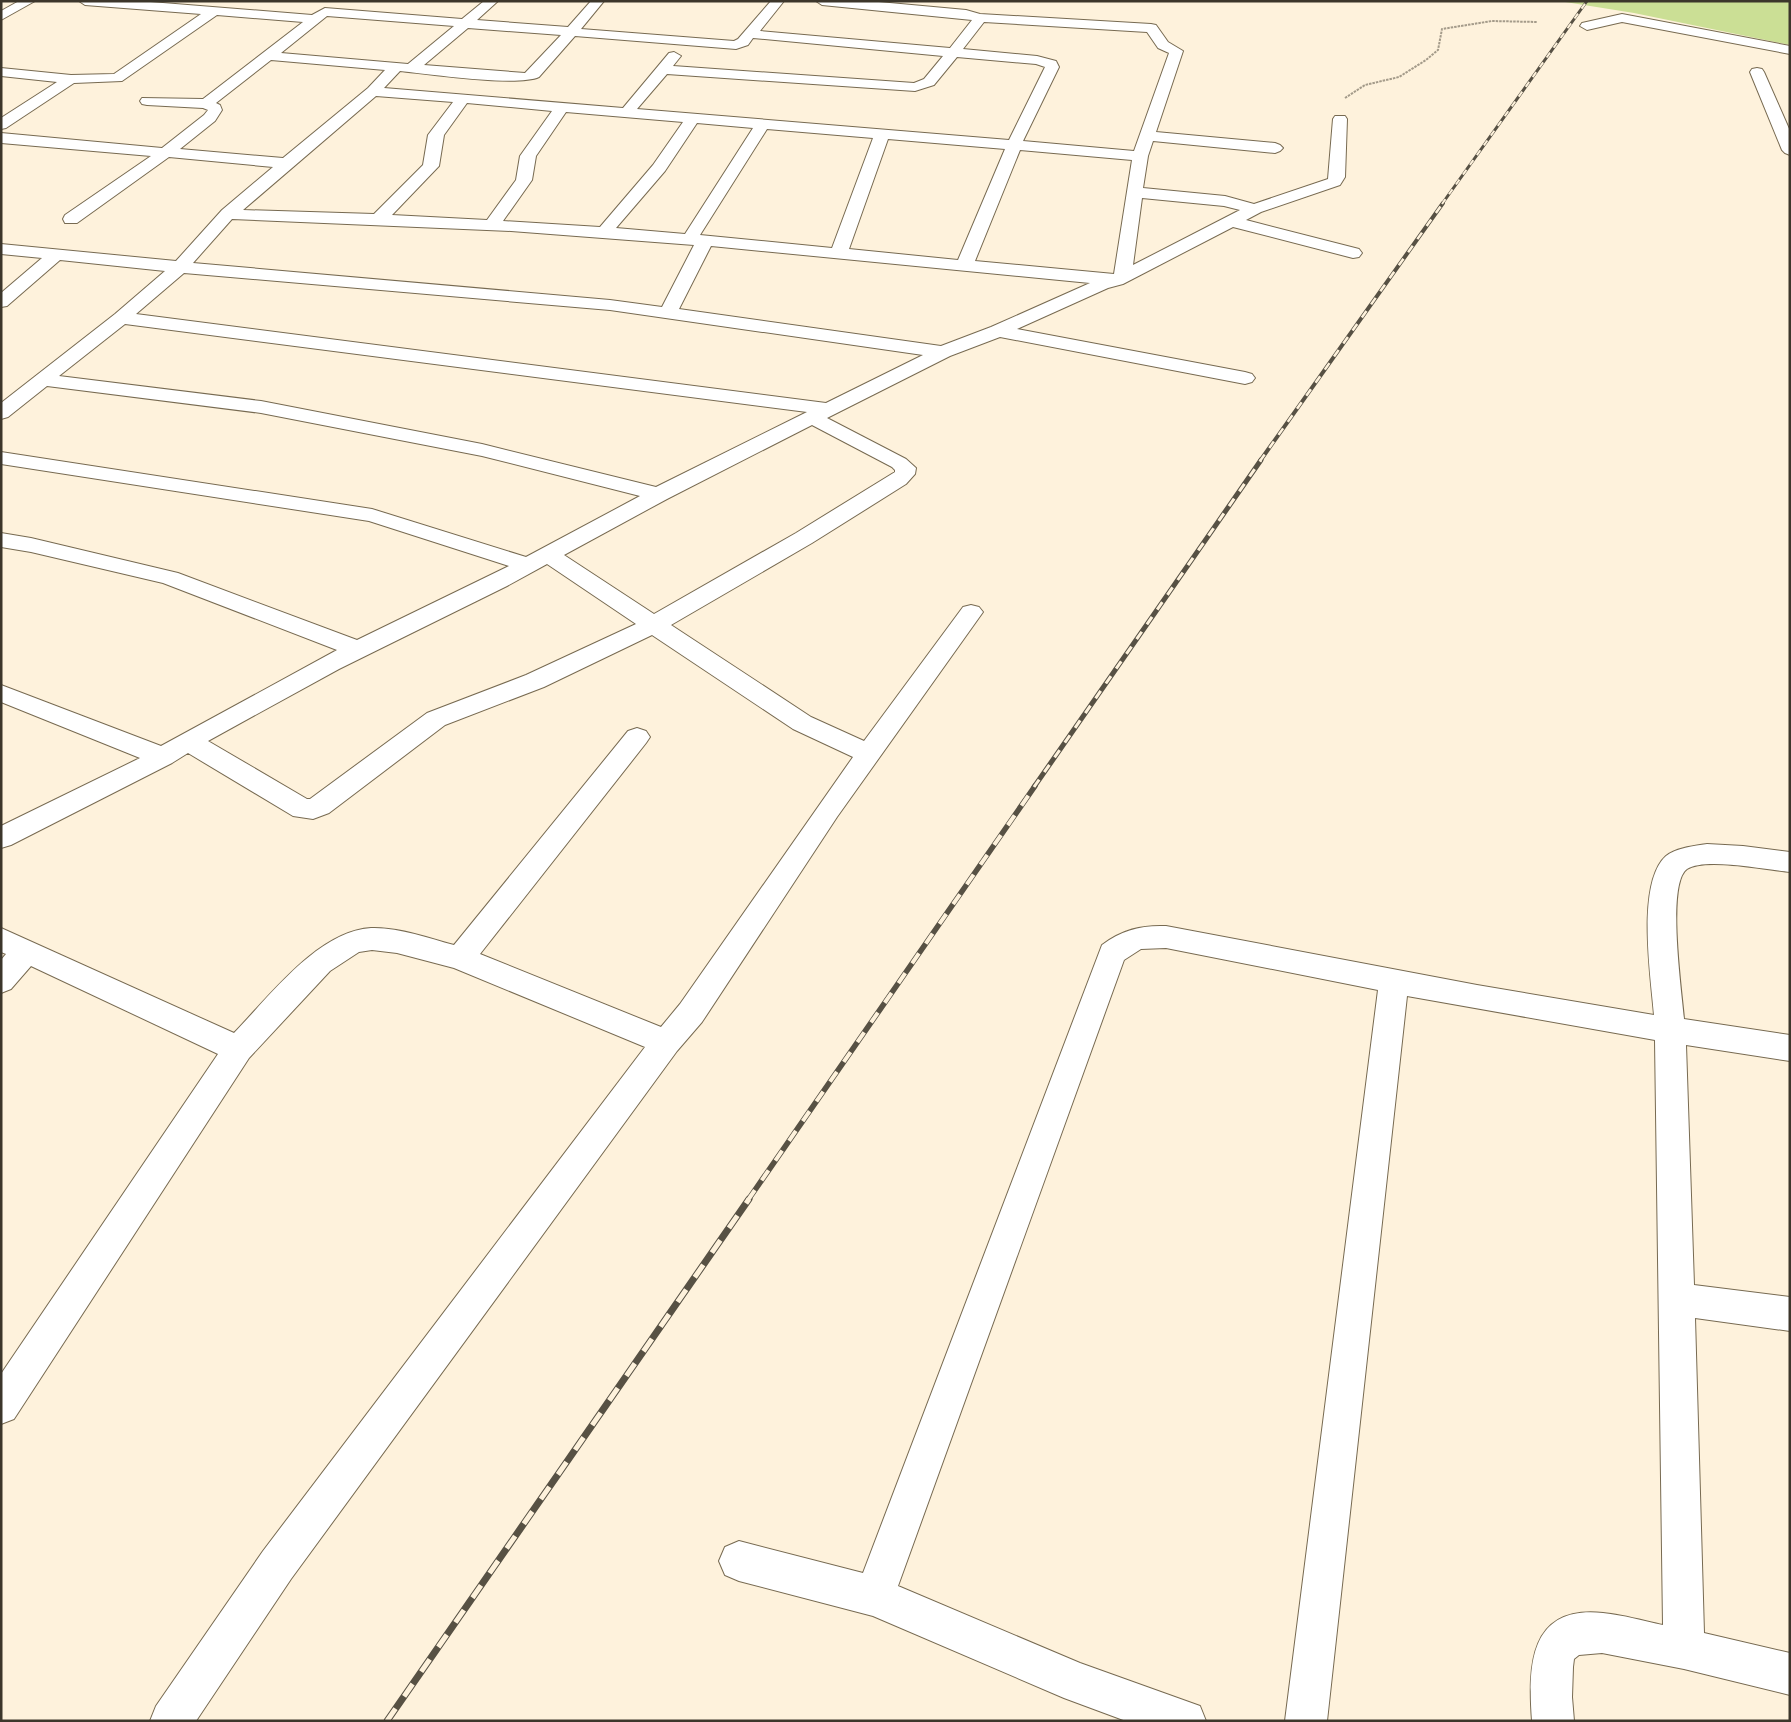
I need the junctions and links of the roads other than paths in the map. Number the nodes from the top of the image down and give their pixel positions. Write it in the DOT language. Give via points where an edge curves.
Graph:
graph roads {
  1 [pos="29,1"];
  2 [pos="85,1"];
  3 [pos="339,1"];
  4 [pos="492,1"];
  5 [pos="598,1"];
  6 [pos="778,1"];
  7 [pos="822,1"];
  8 [pos="929,1"];
  9 [pos="874,4"];
  10 [pos="214,11"];
  11 [pos="959,14"];
  12 [pos="1,16"];
  13 [pos="320,16"];
  14 [pos="979,18"];
  15 [pos="462,24"];
  16 [pos="1587,26"];
  17 [pos="569,32"];
  18 [pos="750,34"];
  19 [pos="686,41"];
  20 [pos="1790,50"];
  21 [pos="952,53"];
  22 [pos="270,56"];
  23 [pos="396,67"];
  24 [pos="412,68"];
  25 [pos="663,69"];
  26 [pos="1,72"];
  27 [pos="1757,72"];
  28 [pos="71,79"];
  29 [pos="373,91"];
  30 [pos="464,98"];
  31 [pos="147,101"];
  32 [pos="206,104"];
  33 [pos="562,107"];
  34 [pos="627,112"];
  35 [pos="693,118"];
  36 [pos="1340,119"];
  37 [pos="763,124"];
  38 [pos="1,125"];
  39 [pos="882,135"];
  40 [pos="1146,136"];
  41 [pos="1,138"];
  42 [pos="1014,145"];
  43 [pos="1275,148"];
  44 [pos="1790,150"];
  45 [pos="165,153"];
  46 [pos="1140,156"];
  47 [pos="286,163"];
  48 [pos="1136,192"];
  49 [pos="1255,209"];
  50 [pos="228,214"];
  51 [pos="71,219"];
  52 [pos="379,219"];
  53 [pos="1231,221"];
  54 [pos="491,226"];
  55 [pos="604,232"];
  56 [pos="697,240"];
  57 [pos="1,249"];
  58 [pos="839,252"];
  59 [pos="1353,253"];
  60 [pos="57,254"];
  61 [pos="964,266"];
  62 [pos="180,267"];
  63 [pos="1120,278"];
  64 [pos="1,302"];
  65 [pos="668,313"];
  66 [pos="120,318"];
  67 [pos="998,331"];
  68 [pos="943,352"];
  69 [pos="1245,378"];
  70 [pos="41,380"];
  71 [pos="1,413"];
  72 [pos="821,414"];
  73 [pos="1,458"];
  74 [pos="658,494"];
  75 [pos="1,540"];
  76 [pos="538,560"];
  77 [pos="971,612"];
  78 [pos="653,625"];
  79 [pos="357,649"];
  80 [pos="1,693"];
  81 [pos="637,737"];
  82 [pos="188,741"];
  83 [pos="869,754"];
  84 [pos="163,757"];
  85 [pos="1,838"];
  86 [pos="1790,862"];
  87 [pos="14,945"];
  88 [pos="460,958"];
  89 [pos="1,981"];
  90 [pos="1394,982"];
  91 [pos="1670,1031"];
  92 [pos="666,1042"];
  93 [pos="1790,1048"];
  94 [pos="238,1049"];
  95 [pos="1676,1299"];
  96 [pos="1790,1314"];
  97 [pos="1,1406"];
  98 [pos="739,1561"];
  99 [pos="874,1596"];
  100 [pos="1684,1649"];
  101 [pos="1790,1674"];
  102 [pos="171,1721"];
  103 [pos="1185,1721"];
  104 [pos="1306,1721"];
  105 [pos="1552,1721"];
  1 -- 12 [label="street"];
  2 -- 10 [label="street"];
  3 -- 13 [label="street"];
  4 -- 15 [label="street"];
  5 -- 17 [label="street"];
  6 -- 18 [label="street"];
  7 -- 9 [label="street"];
  8 -- 11 [label="street"];
  9 -- 11 [label="street"];
  10 -- 13 [label="street"];
  10 -- 28 [label="street" via="123,76"];
  11 -- 14 [label="street"];
  13 -- 15 [label="street"];
  13 -- 22 [label="street"];
  14 -- 21 [label="street"];
  14 -- 40 [label="street" via="1151,28 1163,45 1176,51"];
  15 -- 17 [label="street"];
  15 -- 24 [label="street"];
  16 -- 20 [label="street" via="1622,18"];
  17 -- 19 [label="street"];
  17 -- 24 [label="street" via="528,77"];
  18 -- 19 [label="street" via="736,45"];
  18 -- 21 [label="street"];
  19 -- 25 [label="street"];
  21 -- 25 [label="street" via="929,82 915,87"];
  21 -- 42 [label="street" via="1051,64"];
  22 -- 23 [label="street"];
  22 -- 32 [label="street"];
  23 -- 24 [label="street"];
  23 -- 29 [label="street"];
  25 -- 34 [label="street"];
  26 -- 28 [label="street"];
  27 -- 44 [label="street"];
  28 -- 38 [label="street"];
  29 -- 30 [label="street"];
  29 -- 47 [label="street"];
  30 -- 33 [label="street"];
  30 -- 52 [label="street" via="436,136 431,166"];
  31 -- 32 [label="street"];
  32 -- 45 [label="street" via="215,108 214,113"];
  33 -- 34 [label="street"];
  33 -- 54 [label="street" via="528,156 524,180"];
  34 -- 35 [label="street"];
  35 -- 37 [label="street"];
  35 -- 55 [label="street" via="659,168"];
  36 -- 49 [label="street" via="1337,177 1334,182"];
  37 -- 39 [label="street"];
  37 -- 56 [label="street"];
  39 -- 42 [label="street"];
  39 -- 58 [label="street"];
  40 -- 43 [label="street"];
  40 -- 46 [label="street"];
  41 -- 45 [label="street"];
  42 -- 46 [label="street"];
  42 -- 61 [label="street"];
  45 -- 47 [label="street"];
  45 -- 51 [label="street"];
  46 -- 48 [label="street"];
  47 -- 50 [label="street"];
  48 -- 49 [label="street" via="1225,200"];
  48 -- 63 [label="street"];
  49 -- 53 [label="street"];
  50 -- 52 [label="street"];
  50 -- 62 [label="street"];
  52 -- 54 [label="street"];
  53 -- 59 [label="street"];
  53 -- 63 [label="street"];
  54 -- 55 [label="street"];
  55 -- 56 [label="street"];
  56 -- 58 [label="street"];
  56 -- 65 [label="street"];
  57 -- 60 [label="street"];
  58 -- 61 [label="street"];
  60 -- 62 [label="street"];
  60 -- 64 [label="street"];
  61 -- 63 [label="street"];
  62 -- 65 [label="street" via="610,305"];
  62 -- 66 [label="street"];
  63 -- 67 [label="street"];
  65 -- 68 [label="street"];
  66 -- 70 [label="street"];
  66 -- 72 [label="street"];
  67 -- 68 [label="street"];
  67 -- 69 [label="street"];
  68 -- 72 [label="street"];
  70 -- 71 [label="street"];
  70 -- 74 [label="street" via="261,407 482,450"];
  72 -- 74 [label="street"];
  72 -- 78 [label="street" via="899,463 906,468 905,474 804,538"];
  73 -- 76 [label="street" via="372,515"];
  74 -- 76 [label="street"];
  75 -- 79 [label="street" via="170,578"];
  76 -- 78 [label="street"];
  76 -- 79 [label="street"];
  77 -- 83 [label="street"];
  78 -- 82 [label="street" via="535,681 436,719 312,809 302,808"];
  78 -- 83 [label="street" via="802,723"];
  79 -- 82 [label="street"];
  80 -- 84 [label="street"];
  81 -- 88 [label="street"];
  82 -- 84 [label="street"];
  83 -- 92 [label="street" via="691,1013"];
  84 -- 85 [label="street"];
  86 -- 91 [label="street" via="1707,853 1682,858 1669,871 1662,897"];
  87 -- 89 [label="street"];
  87 -- 94 [label="street"];
  88 -- 92 [label="street"];
  88 -- 94 [label="street" via="397,942 372,939 352,942 320,963"];
  90 -- 91 [label="street"];
  90 -- 99 [label="street" via="1166,937 1141,936 1127,941 1112,953"];
  90 -- 104 [label="street"];
  91 -- 93 [label="street"];
  91 -- 95 [label="street"];
  92 -- 102 [label="street" via="277,1565"];
  94 -- 97 [label="street"];
  95 -- 96 [label="street"];
  95 -- 100 [label="street"];
  98 -- 99 [label="street"];
  99 -- 103 [label="street" via="1078,1683"];
  100 -- 101 [label="street"];
  100 -- 105 [label="street" via="1602,1633 1570,1635 1556,1648 1552,1667"];
}
